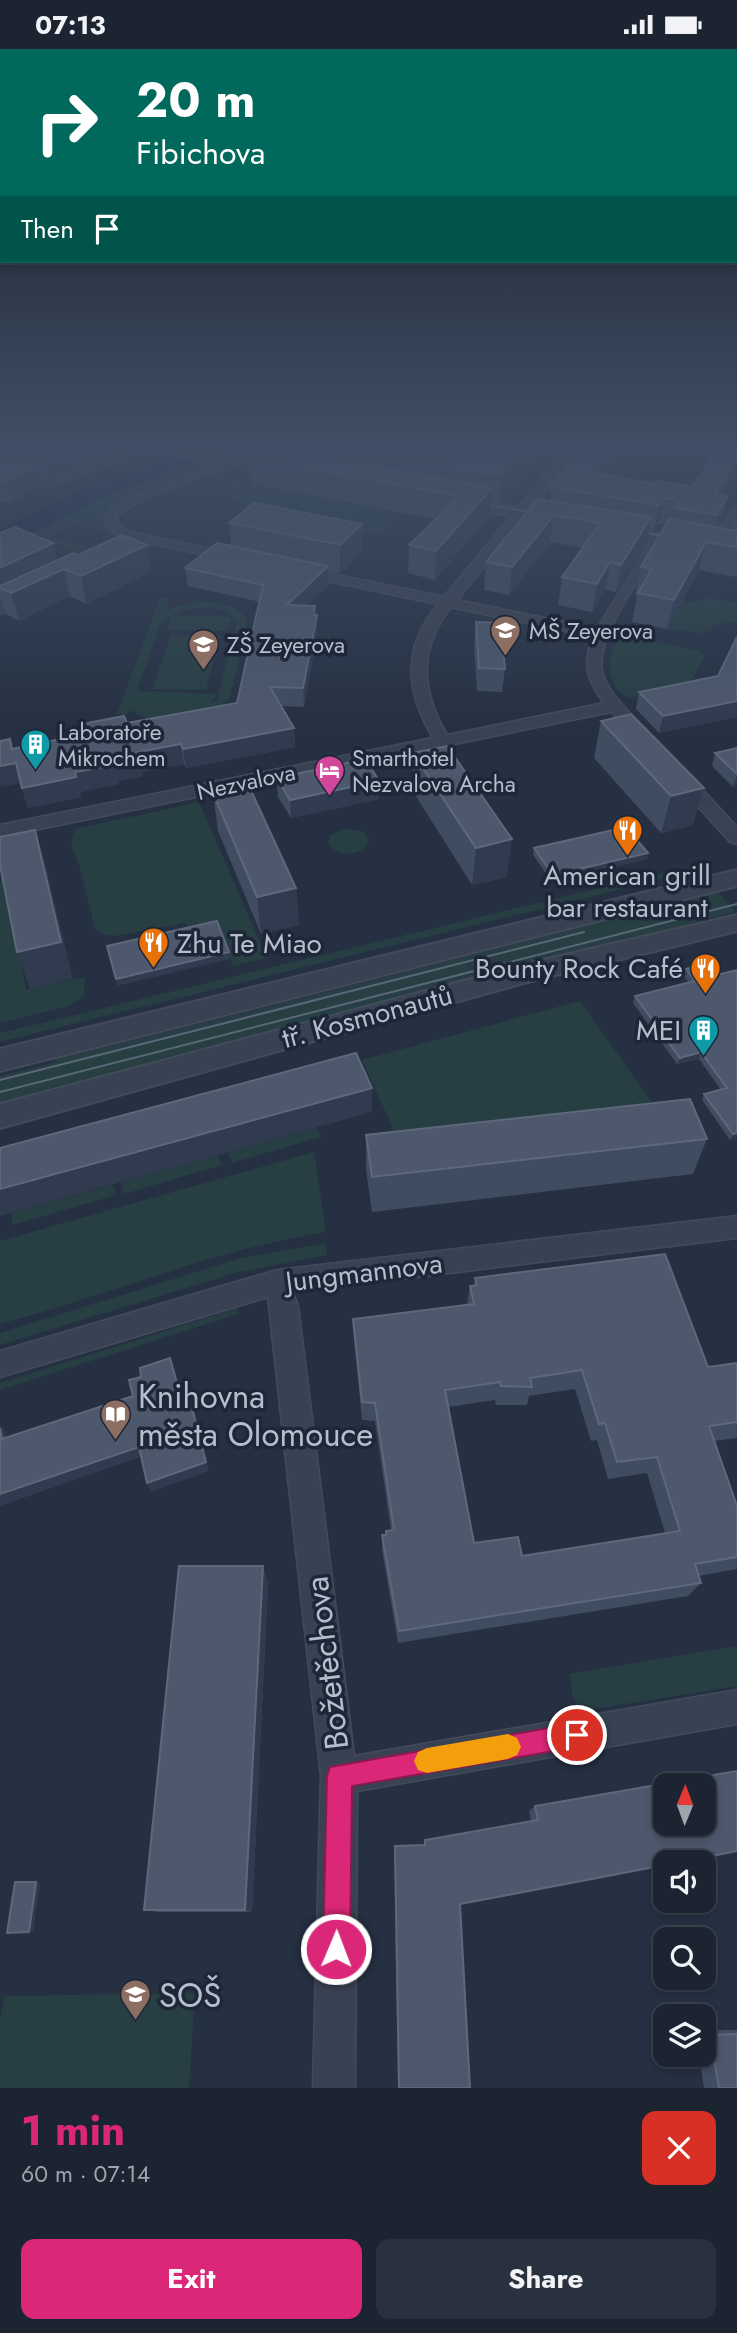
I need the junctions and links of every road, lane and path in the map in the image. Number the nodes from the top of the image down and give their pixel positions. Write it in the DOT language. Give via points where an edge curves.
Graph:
graph roads {
  1 [pos="137,540"];
  2 [pos="150,540"];
  3 [pos="497,540"];
  4 [pos="658,540"];
  5 [pos="683,540"];
  6 [pos="721,540"];
  7 [pos="737,543"];
  8 [pos="718,545"];
  9 [pos="125,549"];
  10 [pos="737,552"];
  11 [pos="246,560"];
  12 [pos="285,568"];
  13 [pos="50,585"];
  14 [pos="446,602"];
  15 [pos="0,610"];
  16 [pos="601,634"];
  17 [pos="615,706"];
  18 [pos="634,727"];
  19 [pos="442,740"];
  20 [pos="669,765"];
  21 [pos="0,831"];
  22 [pos="737,838"];
  23 [pos="737,878"];
  24 [pos="737,923"];
  25 [pos="0,1060"];
  26 [pos="0,1116"];
  27 [pos="737,1227"];
  28 [pos="277,1282"];
  29 [pos="0,1364"];
  30 [pos="737,1707"];
  31 [pos="339,1776"];
  32 [pos="334,2088"];
  1 -- 9 [label="street"];
  2 -- 11 [label="street"];
  3 -- 14 [label="street"];
  4 -- 16 [label="street"];
  5 -- 8 [label="street"];
  6 -- 8 [label="street"];
  7 -- 8 [label="street"];
  8 -- 10 [label="street"];
  12 -- 14 [label="street"];
  13 -- 15 [label="street"];
  14 -- 16 [label="street"];
  14 -- 19 [label="street" via="429,625 418,666 423,705"];
  16 -- 17 [label="street" via="594,647 593,669"];
  17 -- 18 [label="street"];
  17 -- 19 [label="street, Nezvalova"];
  19 -- 21 [label="street, Nezvalova"];
  20 -- 22 [label="street"];
  23 -- 25 [label="street, tř. Kosmonautů"];
  24 -- 26 [label="street, tř. Kosmonautů" via="352,1019"];
  27 -- 28 [label="street, Jungmannova"];
  28 -- 29 [label="street, Jungmannova"];
  28 -- 31 [label="street, Božetěchova"];
  30 -- 31 [label="street"];
  31 -- 32 [label="street, Božetěchova"];
}
